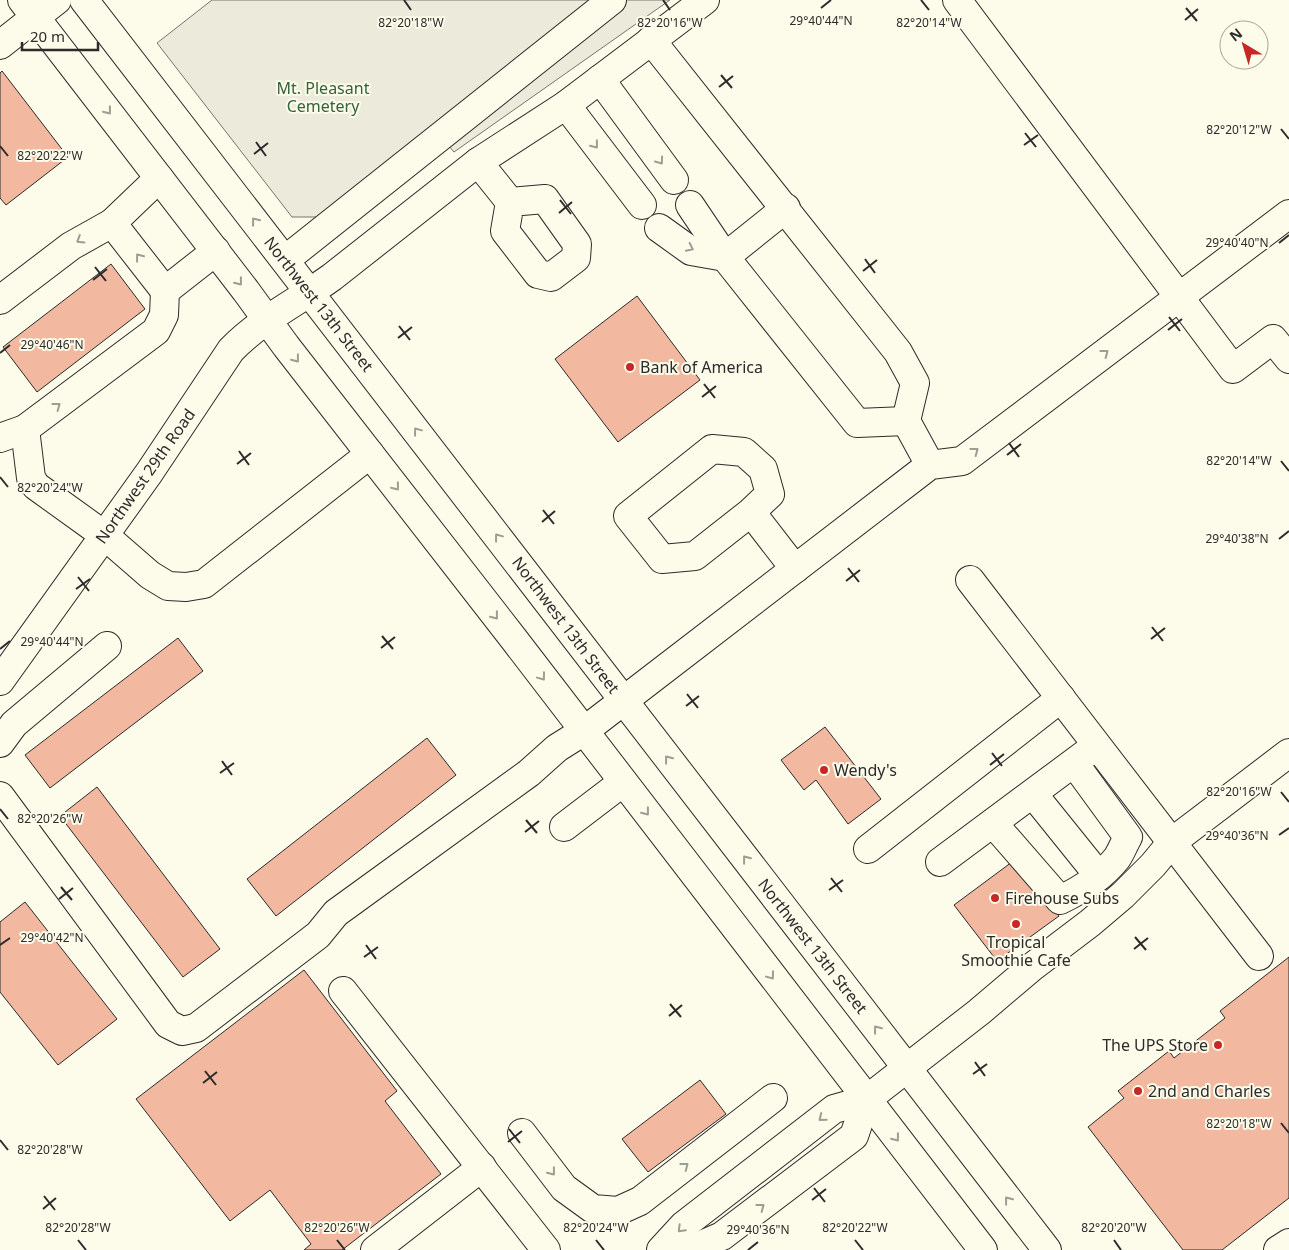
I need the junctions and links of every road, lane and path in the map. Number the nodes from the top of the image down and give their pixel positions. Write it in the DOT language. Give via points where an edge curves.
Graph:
graph roads {
  1 [pos="56,0"];
  2 [pos="84,0"];
  3 [pos="612,0"];
  4 [pos="705,0"];
  5 [pos="956,0"];
  6 [pos="28,8"];
  7 [pos="652,40"];
  8 [pos="0,45"];
  9 [pos="600,79"];
  10 [pos="566,106"];
  11 [pos="478,162"];
  12 [pos="160,178"];
  13 [pos="674,180"];
  14 [pos="510,202"];
  15 [pos="690,204"];
  16 [pos="642,205"];
  17 [pos="786,208"];
  18 [pos="1289,214"];
  19 [pos="112,223"];
  20 [pos="659,228"];
  21 [pos="216,251"];
  22 [pos="725,257"];
  23 [pos="285,260"];
  24 [pos="165,291"];
  25 [pos="311,292"];
  26 [pos="1178,297"];
  27 [pos="0,300"];
  28 [pos="267,320"];
  29 [pos="1284,342"];
  30 [pos="906,421"];
  31 [pos="12,434"];
  32 [pos="370,454"];
  33 [pos="930,465"];
  34 [pos="751,512"];
  35 [pos="104,535"];
  36 [pos="795,569"];
  37 [pos="970,580"];
  38 [pos="107,646"];
  39 [pos="0,681"];
  40 [pos="1061,698"];
  41 [pos="624,701"];
  42 [pos="584,731"];
  43 [pos="0,742"];
  44 [pos="1098,746"];
  45 [pos="1289,753"];
  46 [pos="1074,763"];
  47 [pos="622,782"];
  48 [pos="1033,794"];
  49 [pos="0,796"];
  50 [pos="993,823"];
  51 [pos="564,827"];
  52 [pos="1172,842"];
  53 [pos="868,849"];
  54 [pos="940,862"];
  55 [pos="1099,876"];
  56 [pos="1259,956"];
  57 [pos="343,990"];
  58 [pos="907,1068"];
  59 [pos="773,1098"];
  60 [pos="866,1100"];
  61 [pos="522,1133"];
  62 [pos="482,1167"];
  63 [pos="1289,1243"];
  64 [pos="375,1250"];
  65 [pos="546,1250"];
  66 [pos="661,1250"];
  67 [pos="690,1250"];
  68 [pos="983,1250"];
  69 [pos="1047,1250"];
  70 [pos="1278,1250"];
  1 -- 6 [label="main road"];
  23 -- 2 [label="main road, Northwest 13th Street, one-way"];
  3 -- 23 [label="main road"];
  4 -- 7 [label="main road, Northwest 29th Road"];
  5 -- 26 [label="main road"];
  6 -- 8 [label="main road"];
  6 -- 12 [label="main road, one-way"];
  7 -- 9 [label="main road, Northwest 29th Road"];
  7 -- 17 [label="main road"];
  9 -- 10 [label="main road, Northwest 29th Road"];
  9 -- 13 [label="main road, one-way"];
  10 -- 11 [label="main road, Northwest 29th Road"];
  10 -- 16 [label="main road, one-way"];
  11 -- 14 [label="main road"];
  11 -- 25 [label="main road, Northwest 29th Road"];
  12 -- 19 [label="main road"];
  12 -- 21 [label="main road"];
  15 -- 22 [label="main road"];
  17 -- 22 [label="main road"];
  17 -- 30 [label="main road" via="898,352 915,382"];
  18 -- 26 [label="main road"];
  24 -- 19 [label="main road, one-way"];
  19 -- 27 [label="main road, one-way" via="71,246"];
  20 -- 22 [label="main road, one-way" via="691,251"];
  21 -- 24 [label="main road"];
  21 -- 28 [label="main road, one-way"];
  22 -- 30 [label="main road" via="857,423"];
  23 -- 25 [label="main road, Northwest 13th Street"];
  31 -- 24 [label="main road, one-way" via="156,331 164,315"];
  25 -- 28 [label="main road, Northwest 29th Road"];
  41 -- 25 [label="main road, Northwest 13th Street, one-way"];
  26 -- 29 [label="main road" via="1233,369"];
  33 -- 26 [label="main road, one-way" via="962,461"];
  28 -- 32 [label="main road, one-way"];
  28 -- 35 [label="main road, Northwest 29th Road" via="231,350"];
  30 -- 33 [label="main road"];
  31 -- 35 [label="main road" via="36,486"];
  32 -- 35 [label="main road" via="204,584 168,586 150,575"];
  32 -- 42 [label="main road, one-way"];
  33 -- 36 [label="main road"];
  34 -- 34 [label="main road" via="770,494 763,470 744,452 712,449 628,516 662,560 695,556"];
  34 -- 36 [label="main road"];
  35 -- 39 [label="main road, Northwest 29th Road"];
  36 -- 41 [label="main road"];
  37 -- 40 [label="main road"];
  38 -- 43 [label="main road" via="14,724"];
  40 -- 44 [label="main road"];
  40 -- 53 [label="main road"];
  41 -- 42 [label="main road"];
  58 -- 41 [label="main road, Northwest 13th Street, one-way"];
  42 -- 47 [label="main road"];
  42 -- 49 [label="main road" via="336,913 318,935 196,1028 182,1030 168,1024"];
  44 -- 46 [label="main road"];
  44 -- 52 [label="main road"];
  45 -- 52 [label="main road"];
  46 -- 48 [label="main road"];
  46 -- 55 [label="main road" via="1128,838 1117,858"];
  47 -- 51 [label="main road"];
  47 -- 60 [label="main road, one-way"];
  48 -- 50 [label="main road"];
  48 -- 55 [label="main road"];
  50 -- 54 [label="main road"];
  50 -- 55 [label="main road" via="1060,900 1080,891"];
  52 -- 56 [label="main road"];
  52 -- 58 [label="main road" via="1124,896"];
  57 -- 62 [label="main road"];
  58 -- 60 [label="main road"];
  69 -- 58 [label="main road, Northwest 13th Street, one-way"];
  61 -- 59 [label="main road, one-way" via="564,1188 592,1209 618,1210 640,1201"];
  60 -- 66 [label="main road, one-way" via="834,1109 684,1225"];
  67 -- 60 [label="main road, one-way" via="722,1236 854,1136"];
  60 -- 68 [label="main road, one-way"];
  62 -- 64 [label="main road"];
  62 -- 65 [label="main road"];
  63 -- 70 [label="main road"];
}
